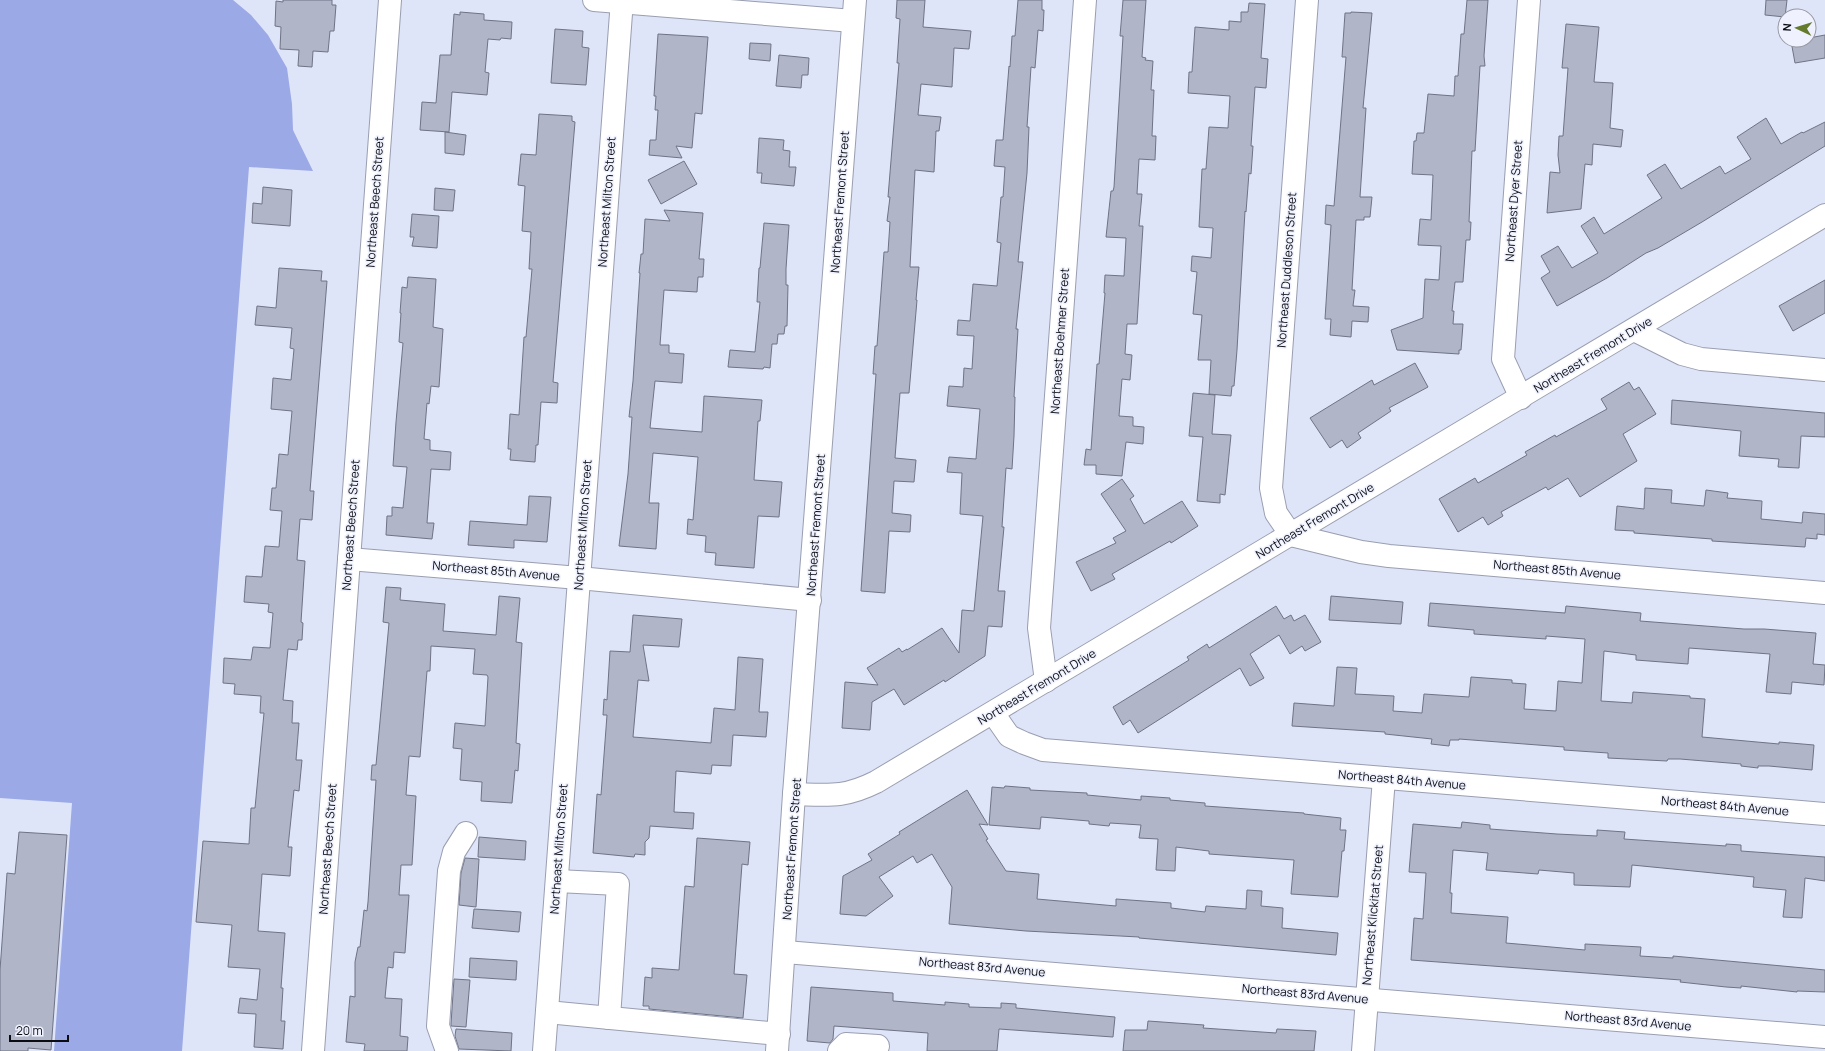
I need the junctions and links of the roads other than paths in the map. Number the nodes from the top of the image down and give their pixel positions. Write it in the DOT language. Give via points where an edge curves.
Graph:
graph roads {
  1 [pos="390,0"];
  2 [pos="594,0"];
  3 [pos="855,0"];
  4 [pos="1085,0"];
  5 [pos="1307,0"];
  6 [pos="1529,0"];
  7 [pos="622,1"];
  8 [pos="853,21"];
  9 [pos="1825,215"];
  10 [pos="1634,330"];
  11 [pos="1825,370"];
  12 [pos="1521,398"];
  13 [pos="1291,535"];
  14 [pos="349,559"];
  15 [pos="579,578"];
  16 [pos="1825,593"];
  17 [pos="810,600"];
  18 [pos="1046,681"];
  19 [pos="993,713"];
  20 [pos="1384,778"];
  21 [pos="794,794"];
  22 [pos="1825,814"];
  23 [pos="466,832"];
  24 [pos="557,881"];
  25 [pos="785,952"];
  26 [pos="1366,999"];
  27 [pos="547,1012"];
  28 [pos="610,1018"];
  29 [pos="1825,1037"];
  30 [pos="778,1042"];
  31 [pos="878,1046"];
  32 [pos="313,1051"];
  33 [pos="447,1051"];
  34 [pos="544,1051"];
  35 [pos="839,1051"];
  36 [pos="1363,1051"];
  1 -- 14 [label="street, Northeast Beech Street"];
  2 -- 7 [label="street"];
  3 -- 8 [label="street, Northeast Fremont Street"];
  4 -- 18 [label="street, Northeast Boehmer Street" via="1039,628"];
  5 -- 13 [label="street, Northeast Duddleson Street" via="1271,488 1276,513"];
  6 -- 12 [label="street, Northeast Dyer Street" via="1503,358"];
  7 -- 8 [label="street"];
  7 -- 15 [label="street, Northeast Milton Street"];
  8 -- 17 [label="street, Northeast Fremont Street"];
  9 -- 10 [label="street, Northeast Fremont Drive"];
  10 -- 11 [label="street" via="1682,354 1701,359"];
  10 -- 12 [label="street, Northeast Fremont Drive"];
  12 -- 13 [label="street, Northeast Fremont Drive"];
  13 -- 16 [label="street, Northeast 85th Avenue" via="1389,556"];
  13 -- 18 [label="street, Northeast Fremont Drive"];
  14 -- 15 [label="street, Northeast 85th Avenue"];
  14 -- 32 [label="street, Northeast Beech Street"];
  15 -- 17 [label="street, Northeast 85th Avenue"];
  15 -- 24 [label="street, Northeast Milton Street"];
  17 -- 21 [label="street, Northeast Fremont Street"];
  18 -- 19 [label="street, Northeast Fremont Drive"];
  19 -- 20 [label="street, Northeast 84th Avenue" via="1009,736 1043,750"];
  19 -- 21 [label="street, Northeast Fremont Drive" via="861,789 834,795"];
  20 -- 22 [label="street, Northeast 84th Avenue"];
  20 -- 26 [label="street, Northeast Klickitat Street"];
  21 -- 25 [label="street, Northeast Fremont Street"];
  23 -- 33 [label="street" via="454,852 450,871 438,1026"];
  24 -- 27 [label="street, Northeast Milton Street"];
  24 -- 28 [label="street" via="618,884"];
  25 -- 26 [label="street, Northeast 83rd Avenue"];
  25 -- 30 [label="street, Northeast Fremont Street"];
  26 -- 29 [label="street, Northeast 83rd Avenue"];
  26 -- 36 [label="street, Northeast Klickitat Street"];
  27 -- 28 [label="street"];
  27 -- 34 [label="street, Northeast Milton Street"];
  28 -- 30 [label="street"];
  31 -- 35 [label="street" via="846,1044"];
}
